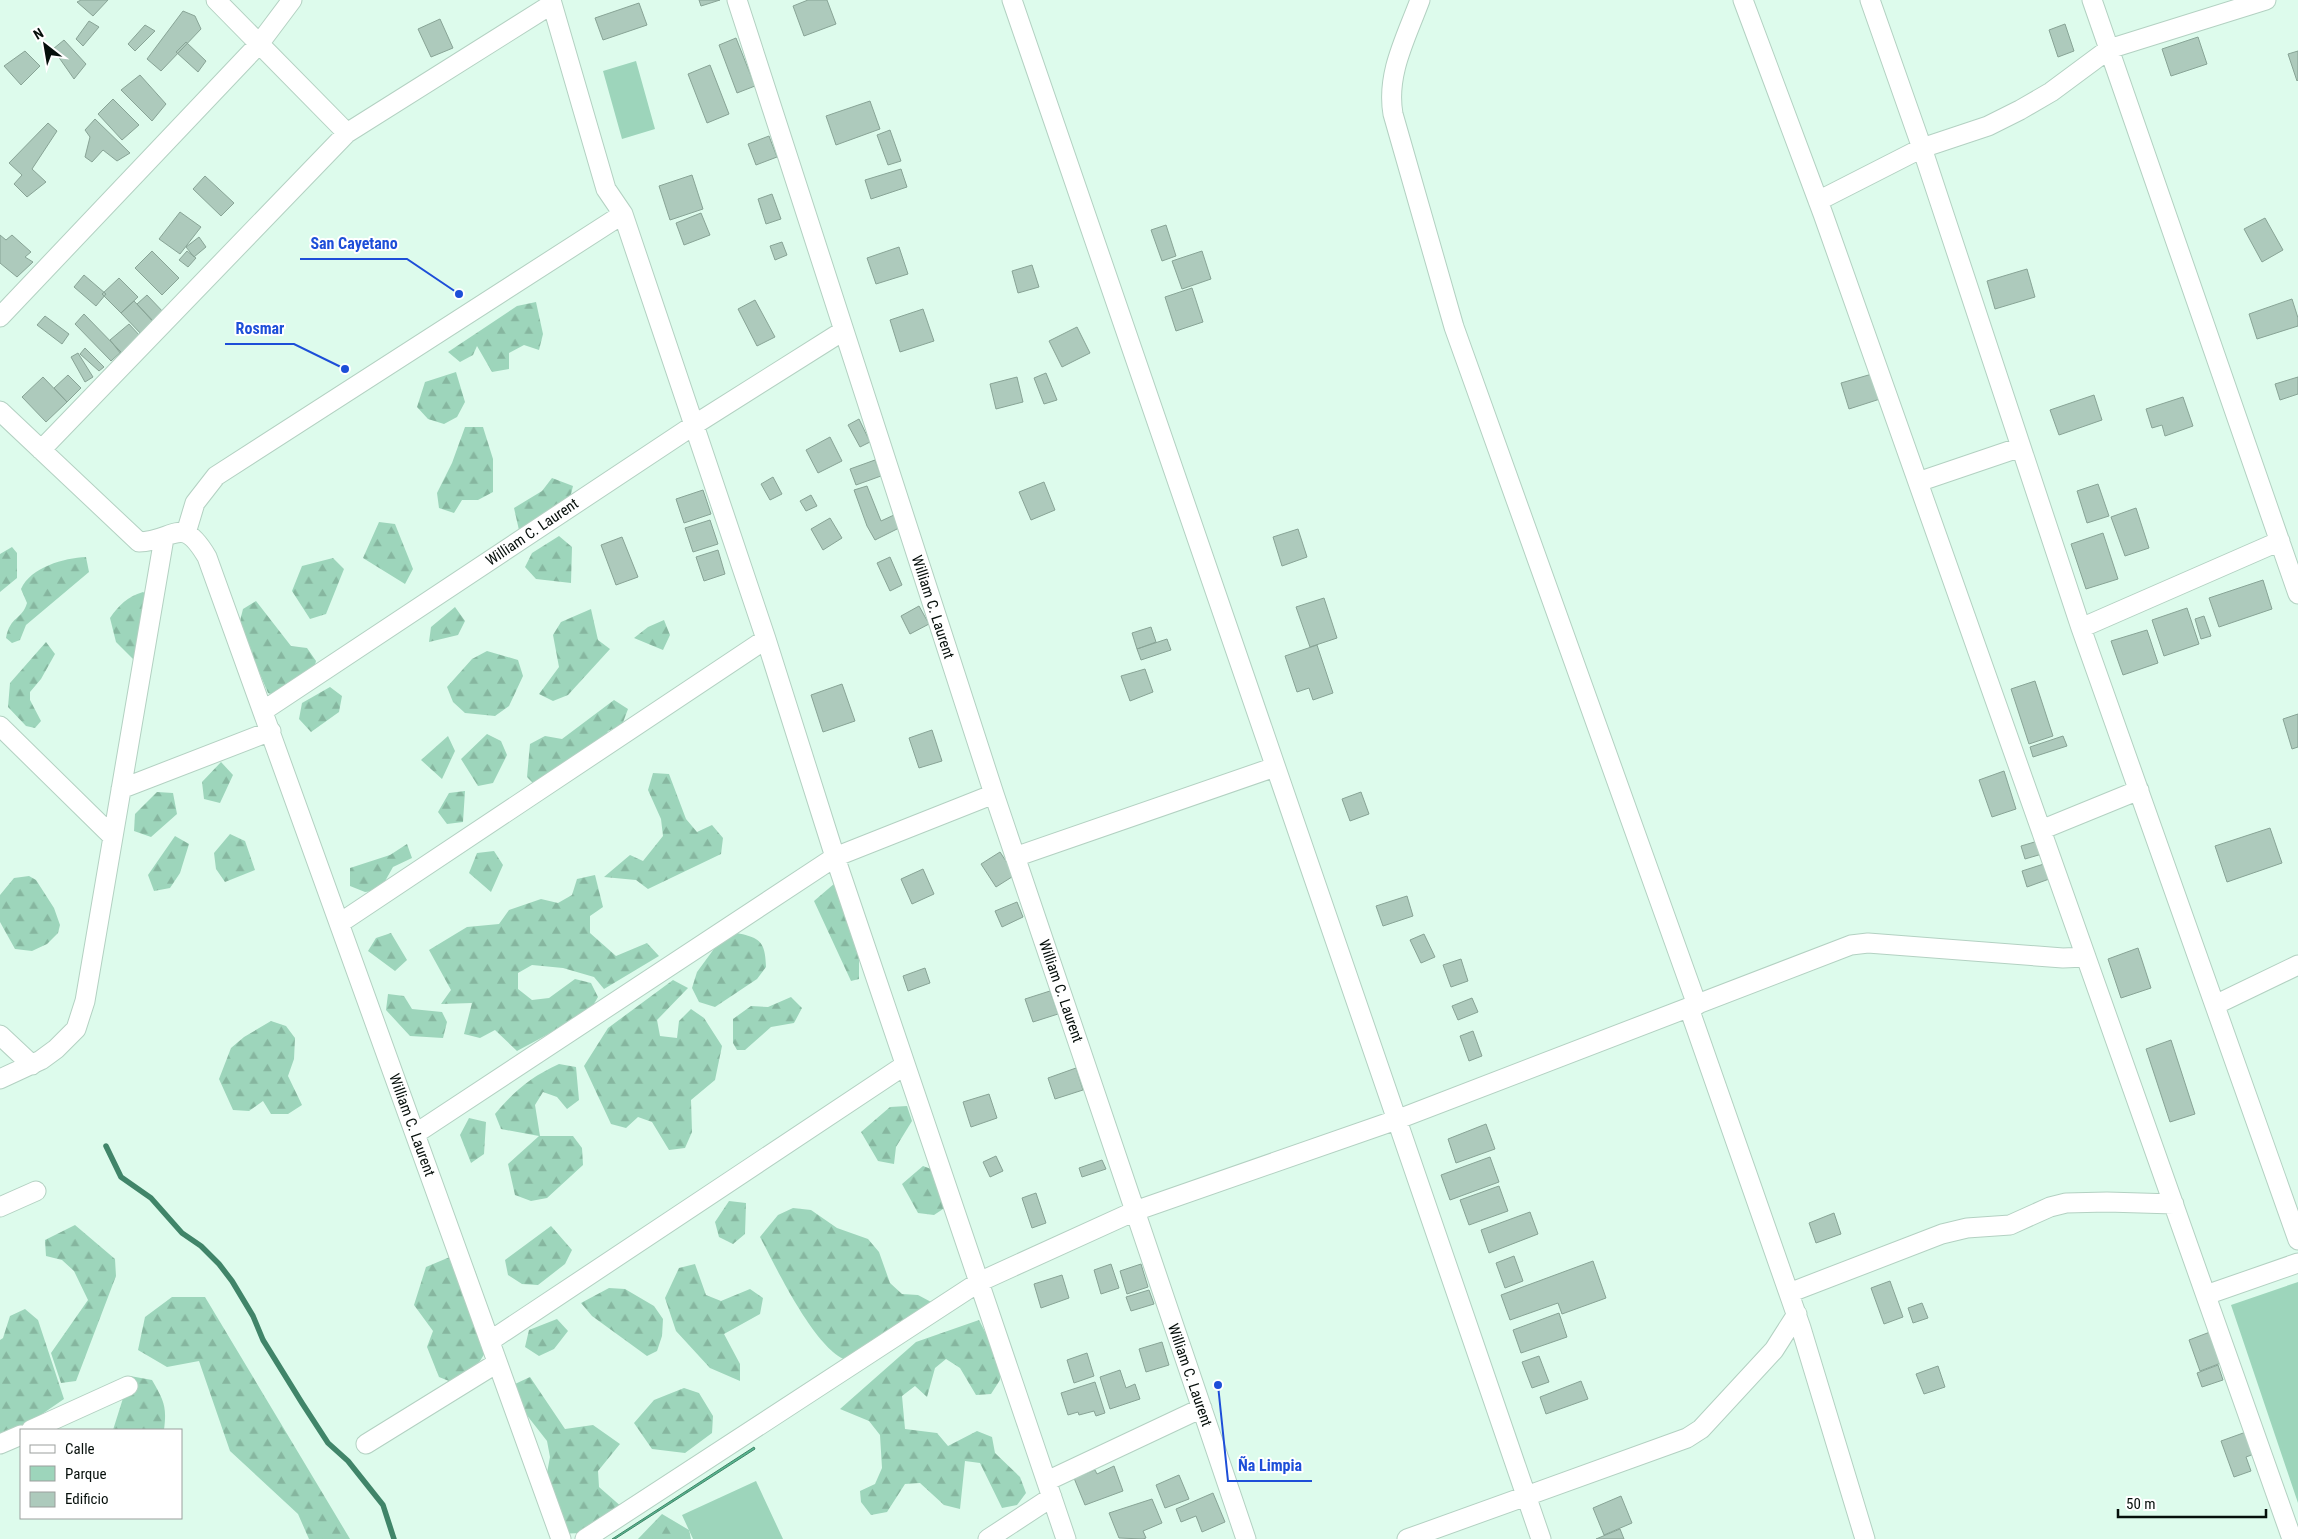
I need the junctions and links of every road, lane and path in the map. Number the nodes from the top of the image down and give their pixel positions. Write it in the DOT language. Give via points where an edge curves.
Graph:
graph roads {
  1 [pos="216,0"];
  2 [pos="292,0"];
  3 [pos="737,0"];
  4 [pos="1012,0"];
  5 [pos="1420,0"];
  6 [pos="1743,0"];
  7 [pos="1870,0"];
  8 [pos="2092,0"];
  9 [pos="2266,0"];
  10 [pos="551,2"];
  11 [pos="259,44"];
  12 [pos="2109,49"];
  13 [pos="347,133"];
  14 [pos="1922,148"];
  15 [pos="1818,201"];
  16 [pos="623,214"];
  17 [pos="0,317"];
  18 [pos="843,331"];
  19 [pos="0,411"];
  20 [pos="694,425"];
  21 [pos="2021,447"];
  22 [pos="41,450"];
  23 [pos="1918,482"];
  24 [pos="186,533"];
  25 [pos="164,538"];
  26 [pos="2280,541"];
  27 [pos="2298,594"];
  28 [pos="2081,628"];
  29 [pos="766,639"];
  30 [pos="263,711"];
  31 [pos="0,726"];
  32 [pos="271,731"];
  33 [pos="1275,767"];
  34 [pos="121,789"];
  35 [pos="2139,790"];
  36 [pos="994,794"];
  37 [pos="2041,830"];
  38 [pos="113,836"];
  39 [pos="835,857"];
  40 [pos="1016,857"];
  41 [pos="340,923"];
  42 [pos="2086,957"];
  43 [pos="2298,965"];
  44 [pos="2215,1005"];
  45 [pos="1693,1007"];
  46 [pos="0,1035"];
  47 [pos="32,1065"];
  48 [pos="905,1065"];
  49 [pos="0,1079"];
  50 [pos="1396,1120"];
  51 [pos="415,1134"];
  52 [pos="36,1191"];
  53 [pos="2174,1204"];
  54 [pos="0,1207"];
  55 [pos="1135,1211"];
  56 [pos="2298,1240"];
  57 [pos="2298,1263"];
  58 [pos="979,1282"];
  59 [pos="1789,1293"];
  60 [pos="2206,1295"];
  61 [pos="1796,1314"];
  62 [pos="490,1342"];
  63 [pos="498,1363"];
  64 [pos="128,1386"];
  65 [pos="1202,1408"];
  66 [pos="33,1429"];
  67 [pos="20,1435"];
  68 [pos="0,1444"];
  69 [pos="366,1444"];
  70 [pos="1049,1489"];
  71 [pos="1526,1496"];
  72 [pos="561,1539"];
  73 [pos="585,1539"];
  74 [pos="988,1539"];
  75 [pos="1066,1539"];
  76 [pos="1246,1539"];
  77 [pos="1407,1539"];
  78 [pos="1541,1539"];
  79 [pos="1865,1539"];
  80 [pos="2292,1539"];
  1 -- 11 [label="street"];
  2 -- 11 [label="street"];
  3 -- 18 [label="street"];
  4 -- 33 [label="street"];
  5 -- 45 [label="street" via="1393,75 1390,96 1393,114 1454,327"];
  6 -- 15 [label="street"];
  7 -- 14 [label="street"];
  8 -- 12 [label="street"];
  9 -- 12 [label="street"];
  10 -- 13 [label="street"];
  10 -- 16 [label="street" via="606,189"];
  11 -- 13 [label="street"];
  11 -- 17 [label="street"];
  12 -- 14 [label="street" via="2051,92 2020,110 1988,126"];
  12 -- 26 [label="street"];
  13 -- 22 [label="street"];
  14 -- 15 [label="street"];
  14 -- 21 [label="street"];
  15 -- 23 [label="street"];
  16 -- 20 [label="street"];
  16 -- 24 [label="street" via="216,476 195,503"];
  18 -- 20 [label="street, William C. Laurent"];
  18 -- 36 [label="street, William C. Laurent"];
  19 -- 22 [label="street"];
  20 -- 29 [label="street"];
  20 -- 30 [label="street, William C. Laurent"];
  21 -- 23 [label="street"];
  21 -- 28 [label="street"];
  22 -- 25 [label="street" via="139,542"];
  23 -- 37 [label="street"];
  24 -- 25 [label="street" via="174,532"];
  24 -- 30 [label="street, William C. Laurent" via="198,542 214,573"];
  25 -- 34 [label="street"];
  26 -- 27 [label="street"];
  26 -- 28 [label="street"];
  28 -- 35 [label="street"];
  29 -- 39 [label="street"];
  29 -- 41 [label="street"];
  30 -- 32 [label="street, William C. Laurent"];
  31 -- 38 [label="street"];
  32 -- 34 [label="street"];
  32 -- 41 [label="street, William C. Laurent"];
  33 -- 40 [label="street"];
  33 -- 50 [label="street"];
  34 -- 38 [label="street"];
  35 -- 37 [label="street"];
  35 -- 44 [label="street"];
  36 -- 39 [label="street"];
  36 -- 40 [label="street, William C. Laurent"];
  37 -- 42 [label="street"];
  38 -- 47 [label="street" via="85,1001 76,1029 56,1049"];
  39 -- 48 [label="street"];
  39 -- 51 [label="street"];
  40 -- 55 [label="street, William C. Laurent"];
  41 -- 51 [label="street, William C. Laurent"];
  42 -- 45 [label="street" via="1868,943 1851,946"];
  42 -- 53 [label="street"];
  43 -- 44 [label="street"];
  44 -- 56 [label="street"];
  45 -- 50 [label="street"];
  45 -- 59 [label="street"];
  46 -- 47 [label="street"];
  47 -- 49 [label="street"];
  48 -- 58 [label="street"];
  48 -- 62 [label="street"];
  50 -- 55 [label="street"];
  50 -- 71 [label="street"];
  51 -- 62 [label="street, William C. Laurent"];
  52 -- 54 [label="street"];
  53 -- 59 [label="street" via="2107,1202 2050,1207 2010,1225 1967,1228 1942,1234"];
  53 -- 60 [label="street"];
  55 -- 58 [label="street"];
  55 -- 65 [label="street, William C. Laurent"];
  57 -- 60 [label="street"];
  58 -- 70 [label="street"];
  58 -- 73 [label="street"];
  59 -- 61 [label="street"];
  60 -- 80 [label="street"];
  61 -- 71 [label="street" via="1774,1350 1701,1429 1687,1438"];
  61 -- 79 [label="street"];
  62 -- 63 [label="street, William C. Laurent"];
  63 -- 69 [label="street"];
  63 -- 72 [label="street, William C. Laurent"];
  64 -- 66 [label="street"];
  65 -- 70 [label="street"];
  65 -- 76 [label="street, William C. Laurent"];
  67 -- 68 [label="street"];
  70 -- 74 [label="street"];
  70 -- 75 [label="street"];
  71 -- 77 [label="street"];
  71 -- 78 [label="street"];
}
